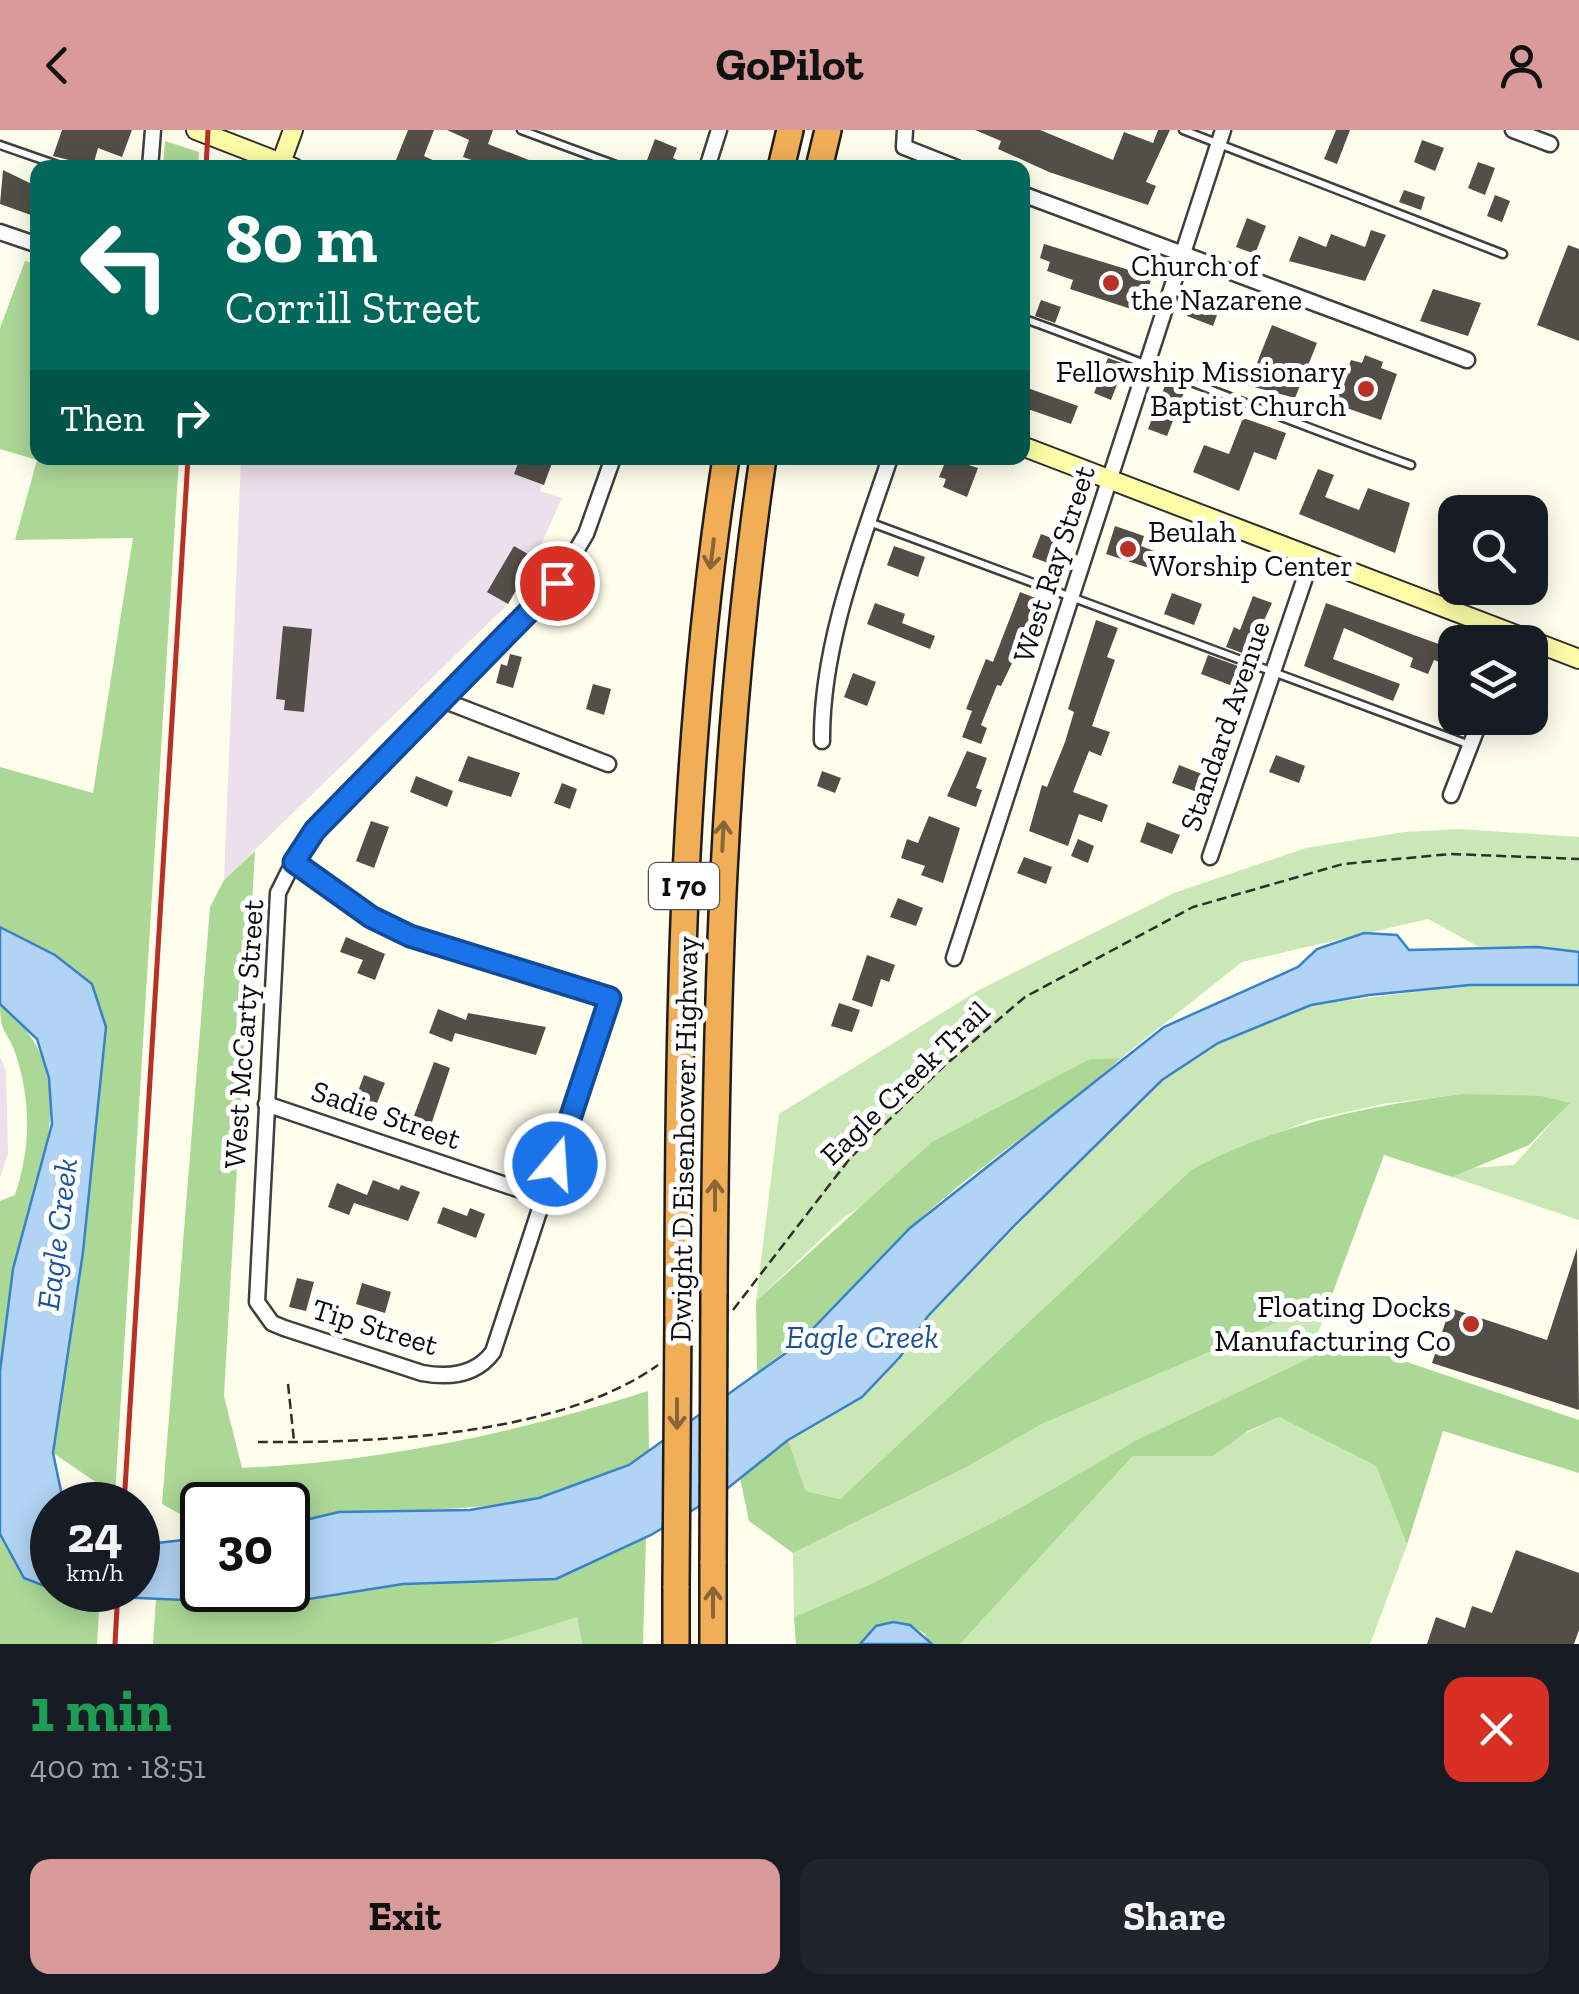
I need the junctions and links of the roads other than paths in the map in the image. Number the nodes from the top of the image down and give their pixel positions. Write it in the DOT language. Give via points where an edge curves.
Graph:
graph roads {
  1 [pos="153,130"];
  2 [pos="196,130"];
  3 [pos="293,130"];
  4 [pos="520,130"];
  5 [pos="719,130"];
  6 [pos="790,130"];
  7 [pos="828,130"];
  8 [pos="905,130"];
  9 [pos="1183,130"];
  10 [pos="1513,130"];
  11 [pos="1221,136"];
  12 [pos="0,144"];
  13 [pos="1550,144"];
  14 [pos="44,160"];
  15 [pos="151,160"];
  16 [pos="274,160"];
  17 [pos="288,160"];
  18 [pos="602,160"];
  19 [pos="710,160"];
  20 [pos="783,160"];
  21 [pos="821,160"];
  22 [pos="936,160"];
  23 [pos="1030,197"];
  24 [pos="0,232"];
  25 [pos="30,241"];
  26 [pos="1183,254"];
  27 [pos="1504,254"];
  28 [pos="1030,321"];
  29 [pos="1467,360"];
  30 [pos="1148,363"];
  31 [pos="1030,449"];
  32 [pos="611,465"];
  33 [pos="725,465"];
  34 [pos="761,465"];
  35 [pos="888,465"];
  36 [pos="1411,465"];
  37 [pos="1111,480"];
  38 [pos="868,522"];
  39 [pos="1312,557"];
  40 [pos="1074,594"];
  41 [pos="1480,625"];
  42 [pos="1548,649"];
  43 [pos="1579,659"];
  44 [pos="1272,672"];
  45 [pos="445,701"];
  46 [pos="1474,735"];
  47 [pos="822,741"];
  48 [pos="1470,744"];
  49 [pos="608,764"];
  50 [pos="1451,795"];
  51 [pos="1210,857"];
  52 [pos="294,862"];
  53 [pos="954,958"];
  54 [pos="266,1104"];
  55 [pos="544,1198"];
  56 [pos="263,1314"];
  57 [pos="676,1644"];
  58 [pos="713,1644"];
  1 -- 15 [label="street"];
  2 -- 16 [label="main road"];
  3 -- 17 [label="main road"];
  4 -- 18 [label="lane"];
  5 -- 19 [label="street"];
  6 -- 20 [label="highway"];
  7 -- 21 [label="highway"];
  8 -- 22 [label="street" via="904,147"];
  9 -- 11 [label="lane"];
  10 -- 13 [label="street"];
  11 -- 26 [label="street, West Ray Street"];
  11 -- 27 [label="lane"];
  12 -- 14 [label="lane"];
  23 -- 26 [label="street"];
  24 -- 25 [label="street"];
  26 -- 29 [label="street"];
  26 -- 30 [label="street, West Ray Street"];
  28 -- 30 [label="lane"];
  30 -- 36 [label="lane" via="1275,418"];
  30 -- 37 [label="street, West Ray Street"];
  31 -- 37 [label="main road"];
  32 -- 45 [label="street, West McCarty Street" via="586,534 557,583"];
  33 -- 57 [label="highway, Dwight D Eisenhower Highway / I 70, one-way, bridge" via="701,647 686,844"];
  58 -- 34 [label="highway, Dwight D Eisenhower Highway / I 70, one-way, bridge" via="723,838"];
  35 -- 38 [label="street"];
  37 -- 39 [label="main road"];
  37 -- 40 [label="street, West Ray Street"];
  38 -- 40 [label="lane"];
  38 -- 47 [label="street" via="822,708"];
  39 -- 41 [label="main road"];
  39 -- 44 [label="street, Standard Avenue"];
  40 -- 44 [label="lane"];
  40 -- 53 [label="street, West Ray Street"];
  42 -- 43 [label="main road"];
  44 -- 48 [label="lane"];
  44 -- 51 [label="street, Standard Avenue"];
  45 -- 49 [label="street"];
  45 -- 52 [label="street, West McCarty Street" via="315,830"];
  46 -- 48 [label="street"];
  48 -- 50 [label="street"];
  52 -- 54 [label="street, West McCarty Street" via="278,893"];
  52 -- 55 [label="street" via="410,936 610,998"];
  54 -- 55 [label="street, Sadie Street"];
  54 -- 56 [label="street, West McCarty Street" via="256,1290"];
  55 -- 56 [label="street, Tip Street" via="494,1352 475,1368 441,1377 422,1373 284,1328"];
}
